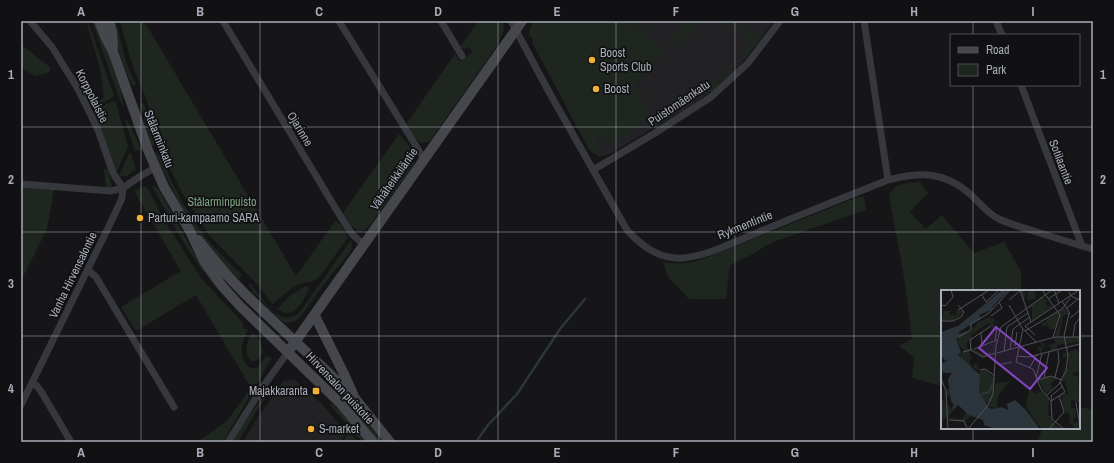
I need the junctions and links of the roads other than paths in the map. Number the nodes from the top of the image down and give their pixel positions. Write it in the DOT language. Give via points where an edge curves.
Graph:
graph roads {
  1 [pos="30,21"];
  2 [pos="99,21"];
  3 [pos="109,21"];
  4 [pos="223,21"];
  5 [pos="339,21"];
  6 [pos="441,21"];
  7 [pos="511,21"];
  8 [pos="522,21"];
  9 [pos="780,21"];
  10 [pos="864,21"];
  11 [pos="996,21"];
  12 [pos="516,30"];
  13 [pos="1002,34"];
  14 [pos="113,52"];
  15 [pos="462,56"];
  16 [pos="1020,86"];
  17 [pos="424,159"];
  18 [pos="156,167"];
  19 [pos="593,170"];
  20 [pos="888,180"];
  21 [pos="21,184"];
  22 [pos="123,188"];
  23 [pos="190,231"];
  24 [pos="364,245"];
  25 [pos="1082,246"];
  26 [pos="1093,249"];
  27 [pos="88,270"];
  28 [pos="314,316"];
  29 [pos="295,342"];
  30 [pos="288,352"];
  31 [pos="32,383"];
  32 [pos="354,397"];
  33 [pos="21,405"];
  34 [pos="174,407"];
  35 [pos="71,442"];
  36 [pos="228,442"];
  37 [pos="373,442"];
  38 [pos="390,442"];
  1 -- 22 [label="street, Korppolaistie" via="52,47 78,89 98,130 113,174"];
  2 -- 14 [label="main road, Stålarminkatu"];
  3 -- 14 [label="main road, Stålarminkatu"];
  4 -- 24 [label="street, Ojarinne" via="338,214 352,234"];
  5 -- 17 [label="street"];
  6 -- 15 [label="street"];
  7 -- 12 [label="street, Rykmentintie"];
  8 -- 12 [label="main road, Vähäheikkiläntie"];
  9 -- 19 [label="street, Puistomäenkatu" via="748,63 711,97"];
  10 -- 20 [label="street"];
  11 -- 13 [label="street"];
  12 -- 17 [label="main road, Vähäheikkiläntie"];
  12 -- 19 [label="street, Rykmentintie"];
  14 -- 18 [label="main road, Stålarminkatu"];
  16 -- 25 [label="street, Sotilaantie"];
  17 -- 24 [label="main road, Vähäheikkiläntie"];
  18 -- 22 [label="street"];
  18 -- 23 [label="main road, Stålarminkatu"];
  19 -- 20 [label="street, Rykmentintie" via="627,230 640,244 661,255 677,258 692,257 726,245"];
  20 -- 25 [label="street, Rykmentintie" via="921,174 946,178 960,186 996,217 1022,228"];
  21 -- 22 [label="street" via="111,191"];
  22 -- 27 [label="street, Vanha Hirvensalontie" via="122,198"];
  23 -- 29 [label="main road, Stålarminkatu" via="226,274"];
  23 -- 30 [label="main road, Stålarminkatu" via="204,261 222,286"];
  24 -- 28 [label="main road, Vähäheikkiläntie"];
  25 -- 26 [label="street, Rykmentintie"];
  27 -- 31 [label="street, Vanha Hirvensalontie"];
  27 -- 34 [label="street" via="96,277"];
  28 -- 29 [label="main road, Vähäheikkiläntie"];
  28 -- 32 [label="main road"];
  29 -- 30 [label="main road, Vähäheikkiläntie"];
  29 -- 32 [label="main road, Hirvensalon puistotie"];
  30 -- 36 [label="street"];
  30 -- 37 [label="main road, Hirvensalon puistotie" via="346,409"];
  31 -- 33 [label="street, Vanha Hirvensalontie"];
  31 -- 35 [label="street" via="42,393"];
  32 -- 38 [label="main road, Hirvensalon puistotie"];
}
